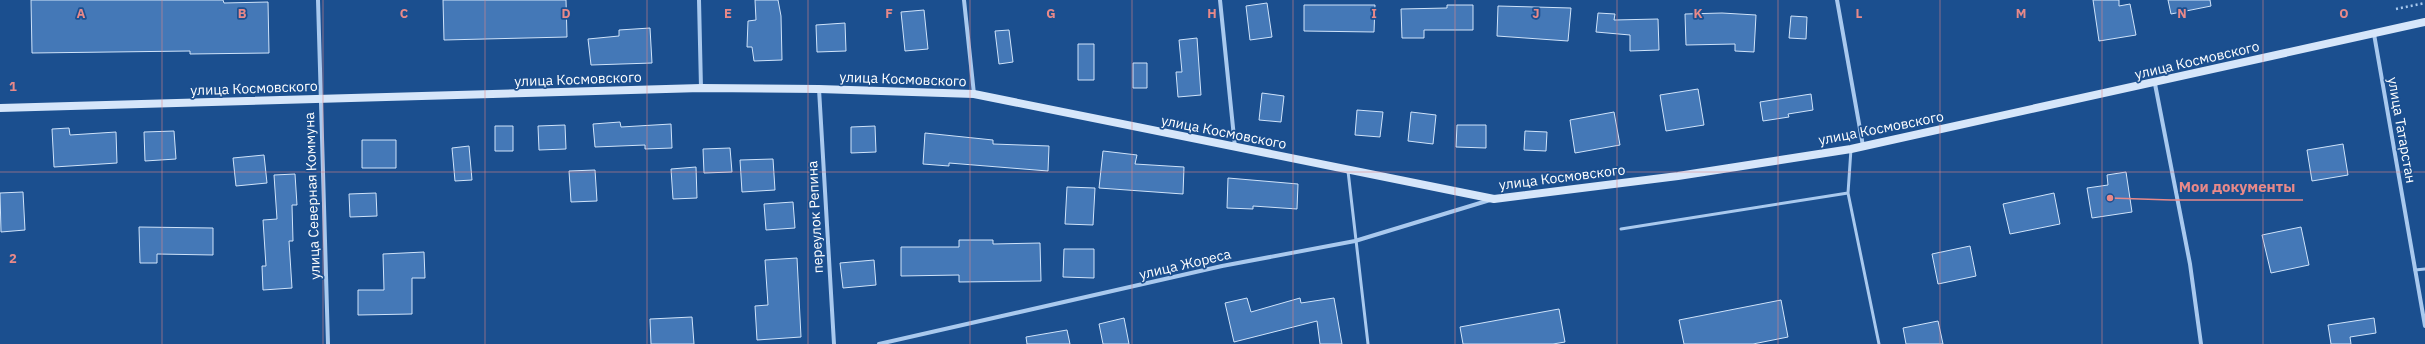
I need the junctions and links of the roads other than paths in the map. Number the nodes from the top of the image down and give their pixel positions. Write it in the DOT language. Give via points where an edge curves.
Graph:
graph roads {
  1 [pos="318,0"];
  2 [pos="699,0"];
  3 [pos="964,0"];
  4 [pos="1220,0"];
  5 [pos="1837,0"];
  6 [pos="2425,22"];
  7 [pos="2374,33"];
  8 [pos="2155,84"];
  9 [pos="702,88"];
  10 [pos="819,89"];
  11 [pos="974,94"];
  12 [pos="320,99"];
  13 [pos="0,108"];
  14 [pos="1863,146"];
  15 [pos="1235,147"];
  16 [pos="1851,149"];
  17 [pos="1348,170"];
  18 [pos="1848,193"];
  19 [pos="1494,199"];
  20 [pos="1621,229"];
  21 [pos="1355,241"];
  22 [pos="2425,269"];
  23 [pos="2415,270"];
  24 [pos="2425,326"];
  25 [pos="328,344"];
  26 [pos="834,344"];
  27 [pos="879,344"];
  28 [pos="1368,344"];
  29 [pos="1879,344"];
  30 [pos="2201,344"];
  1 -- 12 [label="street, улица Северная Коммуна"];
  2 -- 9 [label="street"];
  3 -- 11 [label="street"];
  4 -- 15 [label="street"];
  5 -- 14 [label="street"];
  6 -- 7 [label="main road, улица Космовского"];
  7 -- 8 [label="main road, улица Космовского"];
  7 -- 23 [label="street, улица Татарстан"];
  8 -- 14 [label="main road, улица Космовского"];
  8 -- 30 [label="street" via="2190,264"];
  9 -- 10 [label="main road, улица Космовского"];
  9 -- 12 [label="main road, улица Космовского"];
  10 -- 11 [label="main road, улица Космовского"];
  10 -- 26 [label="street, переулок Репина"];
  11 -- 15 [label="main road, улица Космовского"];
  12 -- 13 [label="main road, улица Космовского"];
  12 -- 25 [label="street, улица Северная Коммуна"];
  14 -- 16 [label="main road, улица Космовского"];
  15 -- 17 [label="main road, улица Космовского"];
  16 -- 18 [label="lane"];
  16 -- 19 [label="main road, улица Космовского" via="1678,176"];
  17 -- 19 [label="main road, улица Космовского"];
  17 -- 21 [label="lane"];
  18 -- 20 [label="lane"];
  18 -- 29 [label="lane"];
  19 -- 21 [label="street, улица Жореса"];
  21 -- 27 [label="street, улица Жореса" via="1222,266"];
  21 -- 28 [label="lane"];
  22 -- 23 [label="lane"];
  23 -- 24 [label="street, улица Татарстан"];
}
